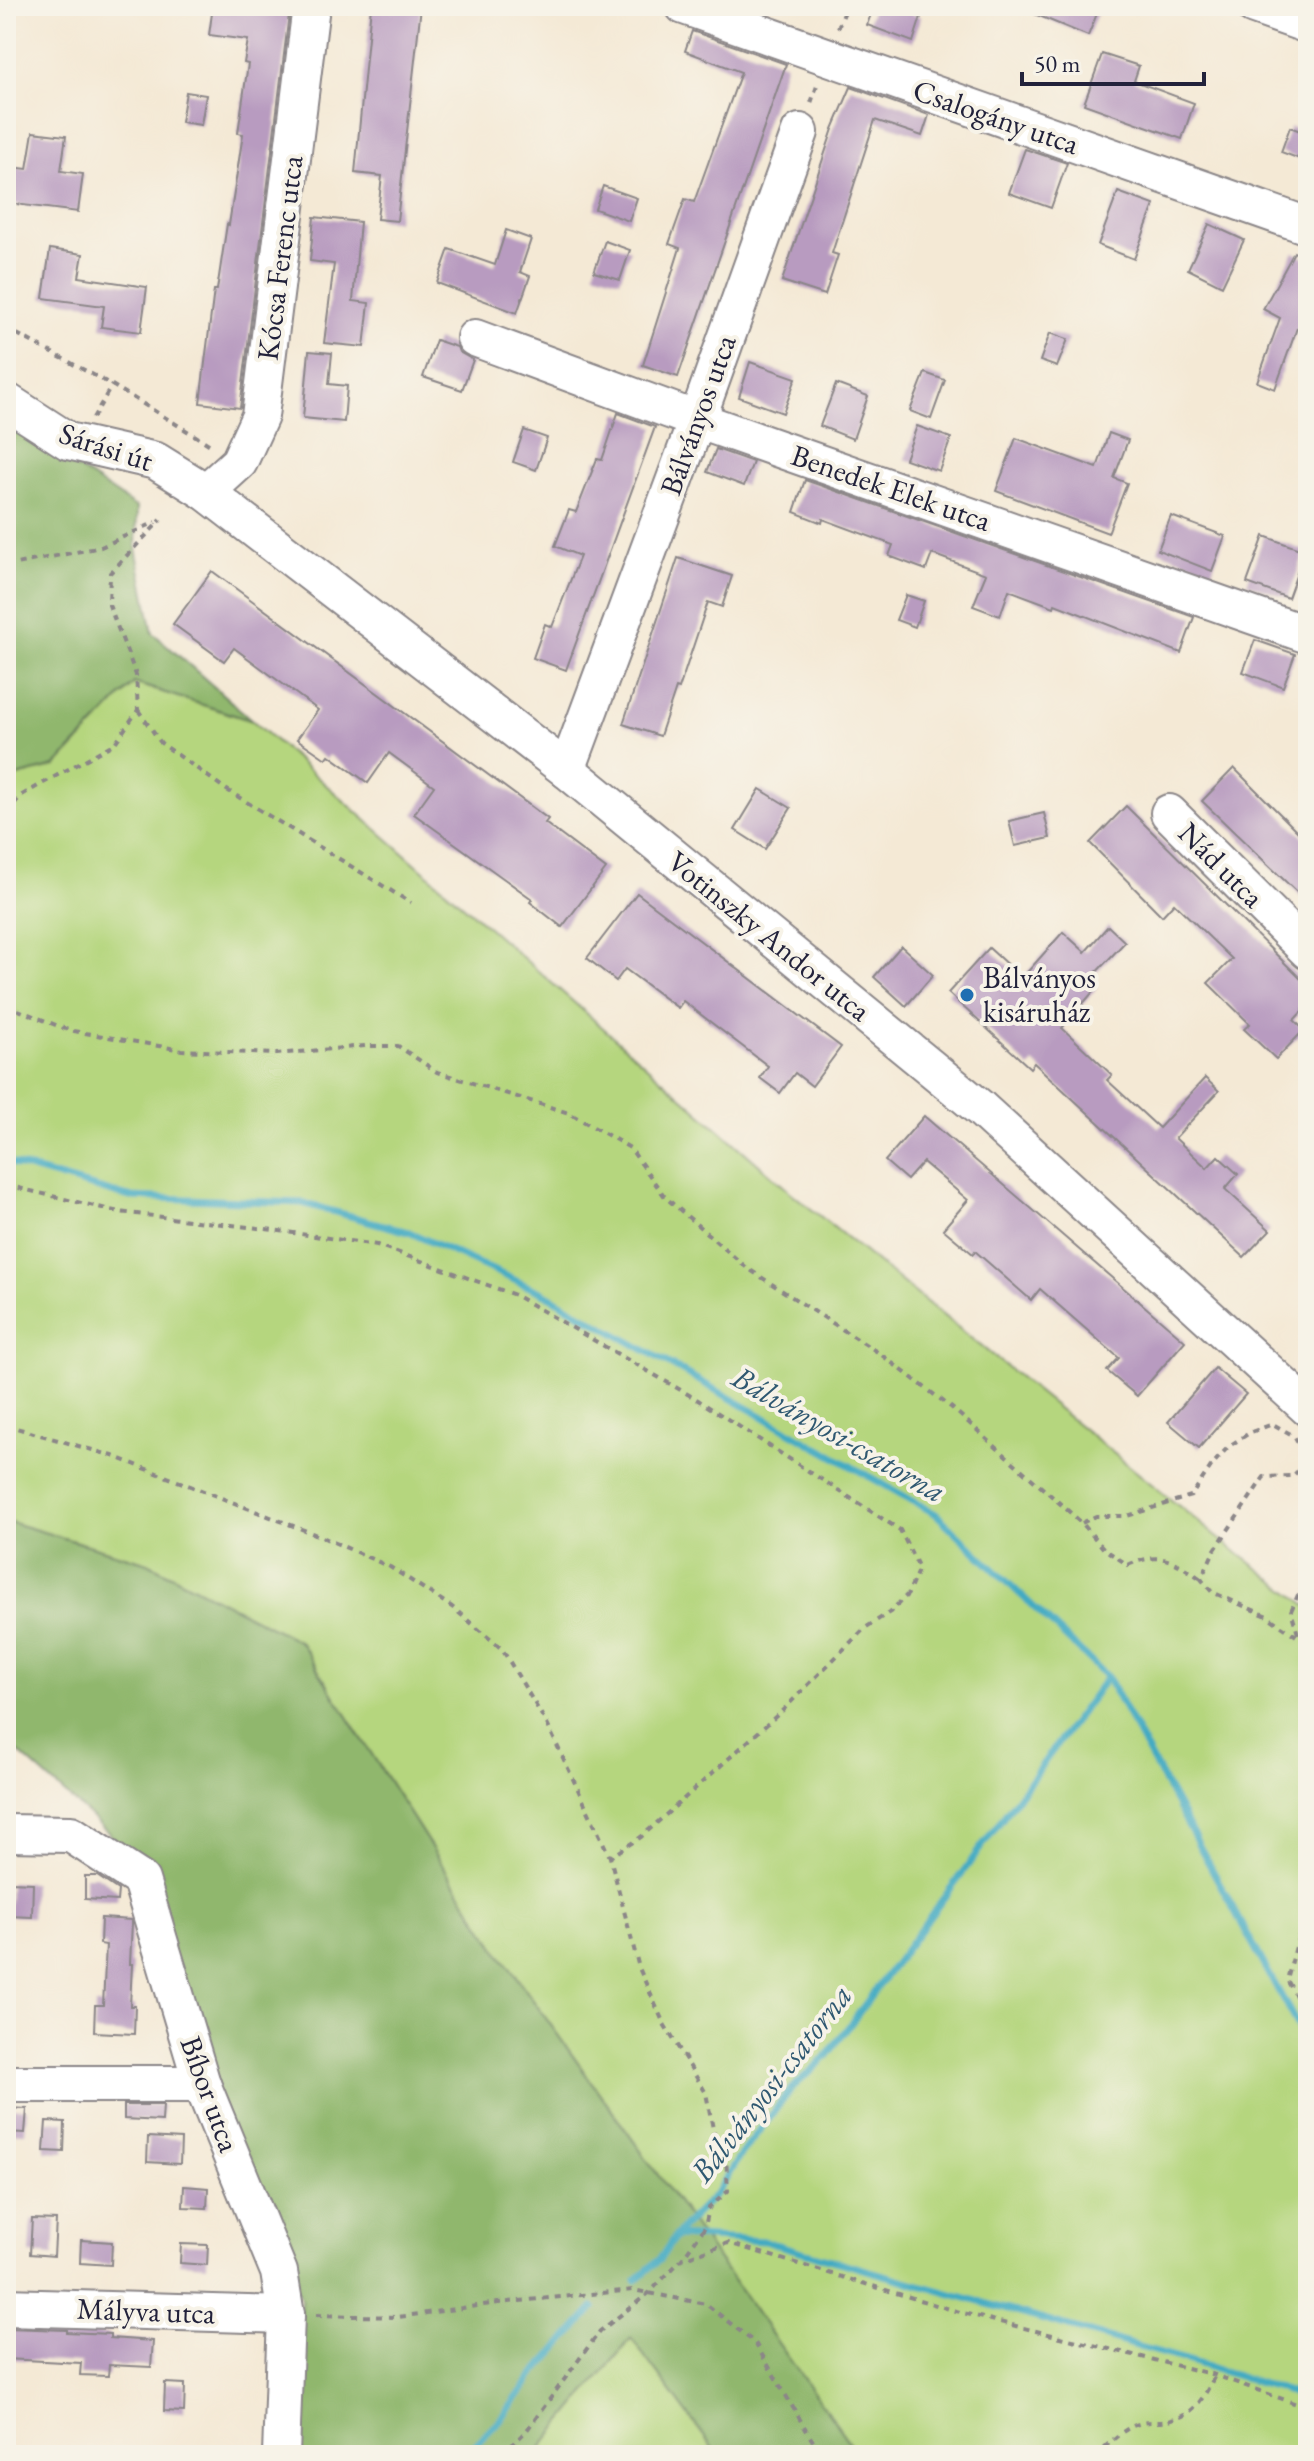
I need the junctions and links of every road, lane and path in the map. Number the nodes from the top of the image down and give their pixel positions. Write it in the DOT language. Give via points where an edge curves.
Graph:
graph roads {
  1 [pos="311,6"];
  2 [pos="684,6"];
  3 [pos="1254,6"];
  4 [pos="1308,25"];
  5 [pos="828,58"];
  6 [pos="800,132"];
  7 [pos="1308,226"];
  8 [pos="6,328"];
  9 [pos="475,338"];
  10 [pos="6,401"];
  11 [pos="697,420"];
  12 [pos="239,462"];
  13 [pos="206,492"];
  14 [pos="6,566"];
  15 [pos="1308,635"];
  16 [pos="138,710"];
  17 [pos="567,770"];
  18 [pos="6,813"];
  19 [pos="1169,813"];
  20 [pos="411,903"];
  21 [pos="1308,951"];
  22 [pos="6,1005"];
  23 [pos="6,1185"];
  24 [pos="1308,1408"];
  25 [pos="6,1425"];
  26 [pos="1308,1461"];
  27 [pos="1082,1523"];
  28 [pos="1308,1572"];
  29 [pos="1201,1579"];
  30 [pos="1298,1636"];
  31 [pos="1308,1644"];
  32 [pos="6,1833"];
  33 [pos="610,1857"];
  34 [pos="1308,1928"];
  35 [pos="1308,2017"];
  36 [pos="6,2084"];
  37 [pos="202,2084"];
  38 [pos="682,2259"];
  39 [pos="649,2293"];
  40 [pos="6,2307"];
  41 [pos="286,2315"];
  42 [pos="1215,2375"];
  43 [pos="1308,2408"];
  44 [pos="281,2455"];
  45 [pos="502,2455"];
  46 [pos="821,2455"];
  47 [pos="1095,2455"];
  1 -- 12 [label="street, Kócsa Ferenc utca" via="260,416"];
  2 -- 5 [label="street, Csalogány utca"];
  3 -- 4 [label="street"];
  5 -- 6 [label="path"];
  5 -- 7 [label="street, Csalogány utca"];
  6 -- 11 [label="street, Bálványos utca"];
  8 -- 12 [label="path"];
  9 -- 11 [label="street, Benedek Elek utca"];
  10 -- 13 [label="street, Sárási út" via="68,441 156,461"];
  11 -- 15 [label="street, Benedek Elek utca"];
  11 -- 17 [label="street, Bálványos utca"];
  12 -- 13 [label="street, Kócsa Ferenc utca"];
  13 -- 17 [label="street, Votinszky Andor utca"];
  14 -- 16 [label="path" via="101,547 161,520 110,573 109,605 136,675"];
  16 -- 18 [label="path" via="115,743 22,795"];
  16 -- 20 [label="path" via="161,743 227,790"];
  17 -- 24 [label="street, Votinszky Andor utca" via="980,1108"];
  19 -- 21 [label="street, Nád utca"];
  22 -- 27 [label="path" via="68,1030 182,1050 277,1054 398,1046 437,1072 569,1113 630,1148 665,1197 747,1268 879,1353 952,1408"];
  23 -- 33 [label="path" via="119,1212 377,1245 515,1295 698,1400 900,1530 919,1568 908,1594 641,1837"];
  25 -- 33 [label="path" via="113,1456 322,1537 390,1567 452,1607 502,1649 547,1724"];
  26 -- 27 [label="path" via="1294,1436 1273,1424 1229,1446 1191,1496 1127,1516 1096,1516"];
  26 -- 29 [label="path" via="1293,1476 1264,1477"];
  27 -- 29 [label="path" via="1104,1549 1128,1565 1145,1557 1172,1559"];
  28 -- 30 [label="path" via="1291,1611"];
  29 -- 30 [label="path" via="1212,1592"];
  30 -- 31 [label="path"];
  32 -- 37 [label="street, Bíbor utca" via="71,1834 141,1880"];
  33 -- 38 [label="path" via="639,1968 664,2024 706,2093 715,2139 726,2157 728,2191 709,2208 703,2229"];
  34 -- 35 [label="path" via="1299,1935 1287,1980"];
  36 -- 37 [label="street"];
  37 -- 41 [label="street, Bíbor utca" via="279,2272"];
  38 -- 39 [label="path"];
  38 -- 42 [label="path" via="728,2243 963,2313"];
  39 -- 41 [label="path" via="618,2291 398,2317"];
  39 -- 45 [label="path" via="600,2331 527,2430"];
  39 -- 46 [label="path" via="706,2304 755,2343"];
  40 -- 41 [label="street, Mályva utca"];
  41 -- 44 [label="street, Bíbor utca"];
  42 -- 43 [label="path"];
  42 -- 47 [label="path" via="1204,2398 1187,2415 1140,2423"];
}
